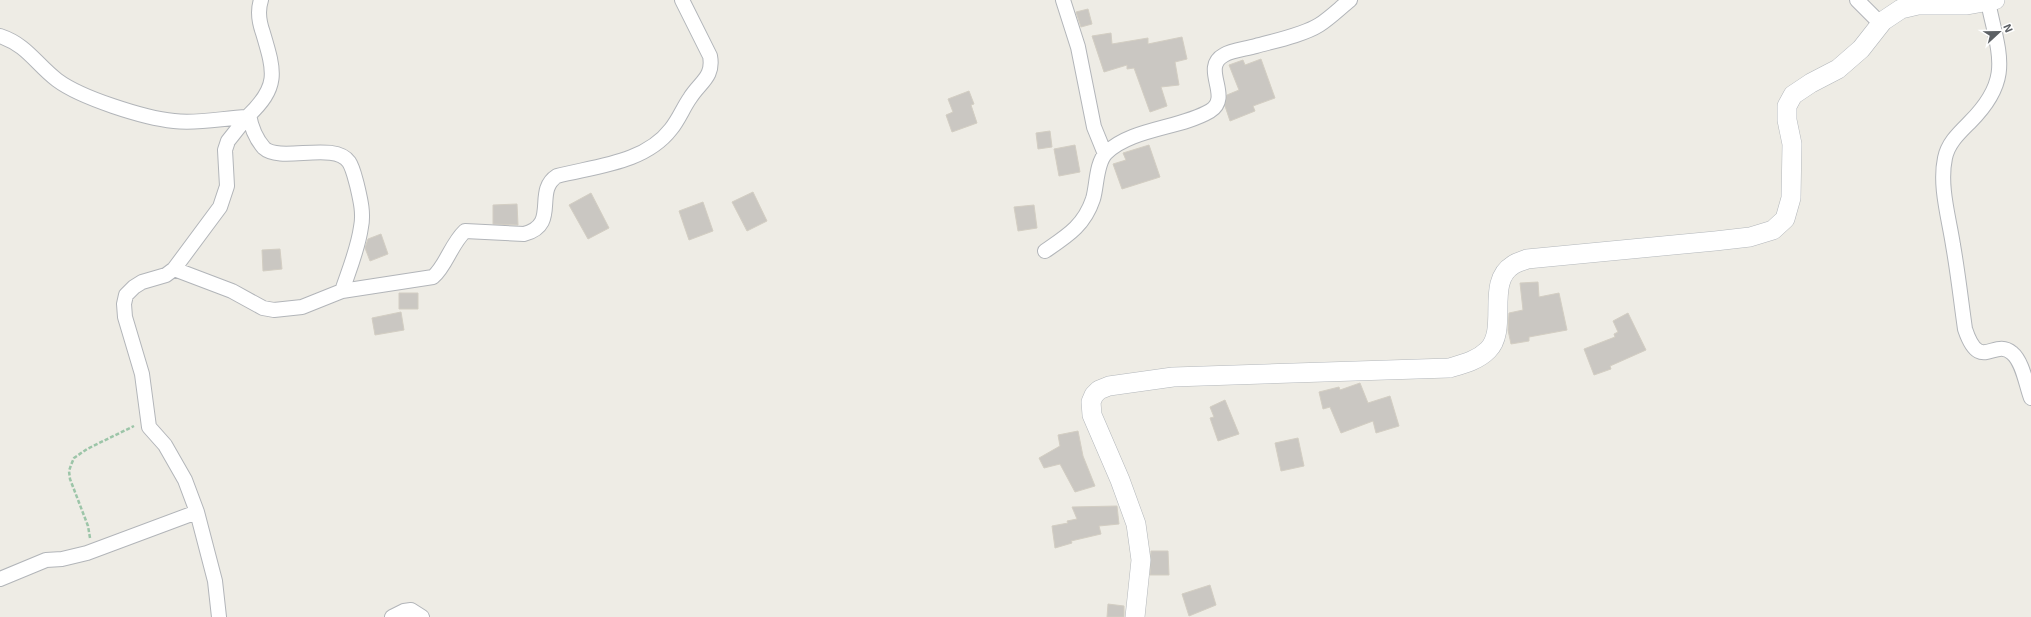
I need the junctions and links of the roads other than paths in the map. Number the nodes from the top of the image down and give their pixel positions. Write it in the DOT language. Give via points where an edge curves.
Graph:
graph roads {
  1 [pos="261,0"];
  2 [pos="682,0"];
  3 [pos="1063,0"];
  4 [pos="1350,0"];
  5 [pos="1857,0"];
  6 [pos="1991,1"];
  7 [pos="1881,24"];
  8 [pos="0,36"];
  9 [pos="248,116"];
  10 [pos="1105,154"];
  11 [pos="1045,251"];
  12 [pos="174,269"];
  13 [pos="342,291"];
  14 [pos="2031,398"];
  15 [pos="197,512"];
  16 [pos="0,579"];
  17 [pos="219,617"];
  18 [pos="392,617"];
  19 [pos="422,617"];
  20 [pos="1135,617"];
  1 -- 9 [label="street" via="258,12 271,61 272,79 266,97"];
  2 -- 13 [label="street" via="712,65 704,81 690,97 680,118 657,144 643,153 552,179 547,189 543,220 539,228 532,232 524,234 465,231 433,277"];
  3 -- 10 [label="street" via="1078,47 1094,127"];
  4 -- 10 [label="street" via="1318,26 1223,55 1217,61 1214,70 1220,96 1216,105 1187,120 1119,143"];
  5 -- 7 [label="street"];
  6 -- 7 [label="street" via="1967,5 1912,6 1901,9"];
  6 -- 14 [label="street" via="2001,64 1999,77 1982,110 1952,140 1947,149 1944,160 1944,187 1965,330 1970,343 1979,352 2005,349 2011,352 2017,358"];
  7 -- 20 [label="street" via="1861,49 1838,69 1793,95 1787,106 1792,144 1791,198 1785,219 1773,230 1750,237 1528,259 1512,265 1503,277 1498,295 1497,336 1489,349 1471,361 1449,368 1173,377 1109,386 1099,390 1091,402 1092,414 1136,524 1141,560"];
  8 -- 9 [label="street" via="26,49 57,80 118,107 174,121"];
  9 -- 12 [label="street" via="226,145 227,186 220,207"];
  9 -- 13 [label="street" via="255,134 265,148 278,152 332,153 348,161 356,183 362,215 361,227"];
  10 -- 11 [label="street" via="1092,200 1078,228"];
  12 -- 13 [label="street" via="232,291 263,308 274,310 302,307"];
  12 -- 15 [label="street" via="134,287 126,295 125,317 142,374 149,427 165,446 185,480"];
  15 -- 16 [label="street" via="95,550 62,559 46,560"];
  15 -- 17 [label="street" via="215,581"];
  18 -- 19 [label="street" via="411,610"];
}
